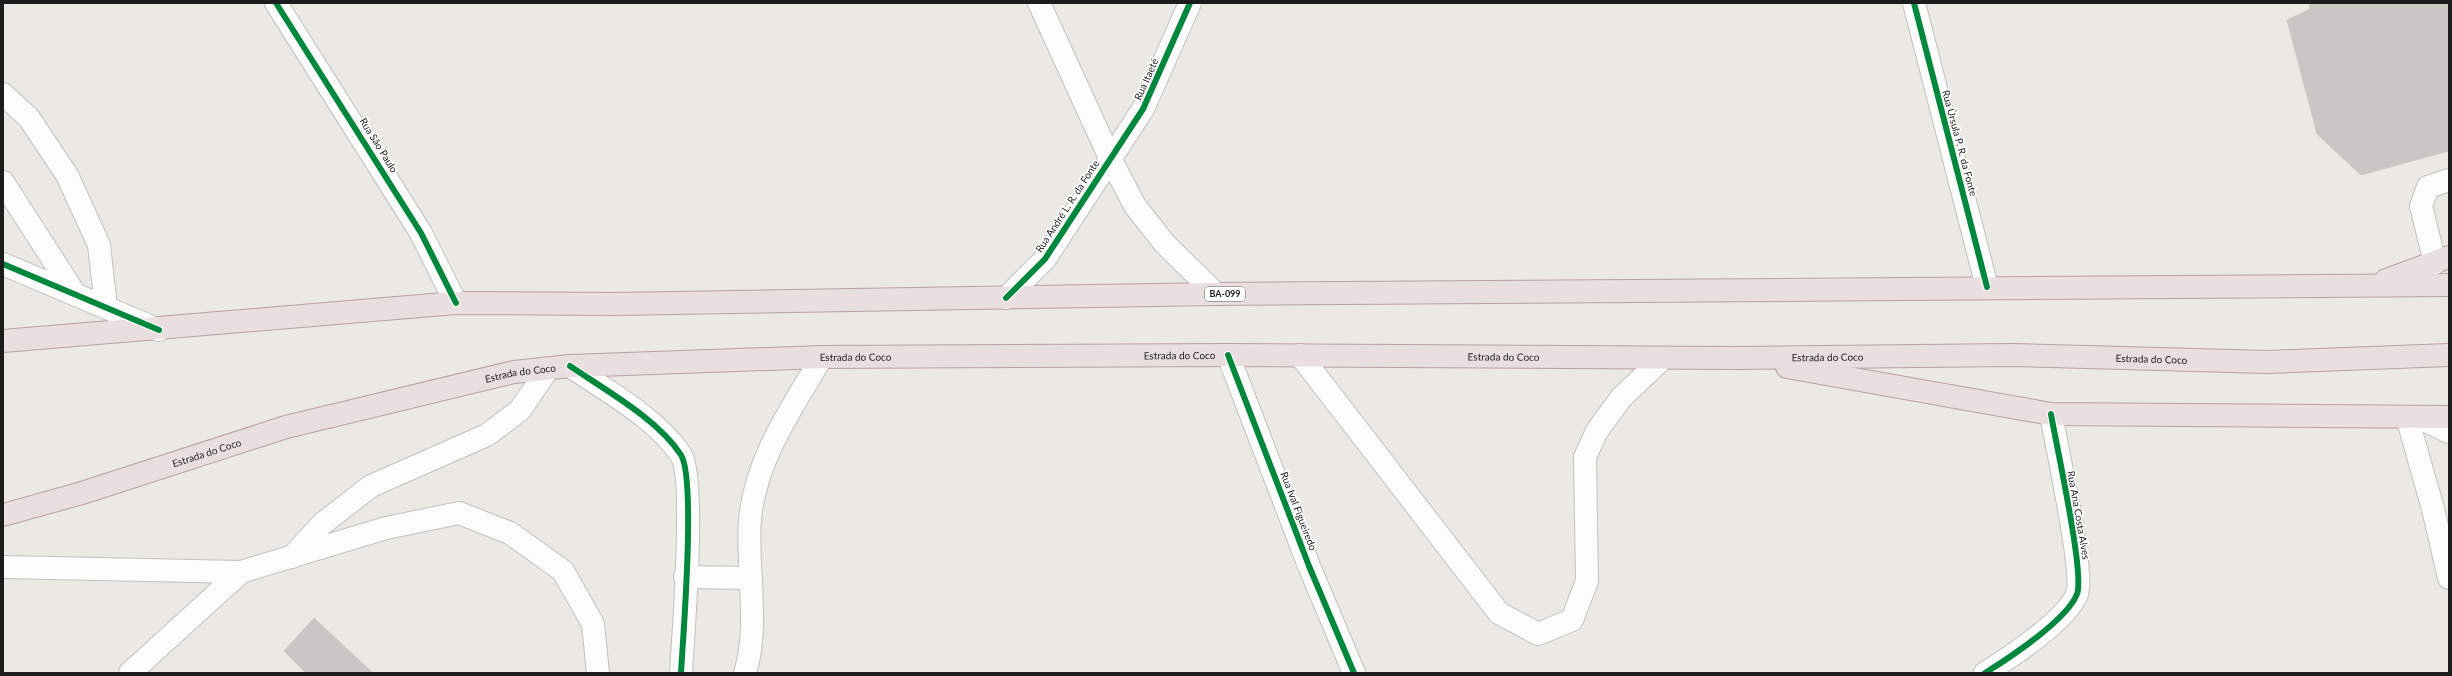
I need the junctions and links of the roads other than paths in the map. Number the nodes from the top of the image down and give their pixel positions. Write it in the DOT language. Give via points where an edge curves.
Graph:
graph roads {
  1 [pos="276,3"];
  2 [pos="1039,3"];
  3 [pos="1190,3"];
  4 [pos="1914,3"];
  5 [pos="3,94"];
  6 [pos="1110,158"];
  7 [pos="2449,180"];
  8 [pos="3,182"];
  9 [pos="2442,260"];
  10 [pos="3,264"];
  11 [pos="2371,285"];
  12 [pos="2449,285"];
  13 [pos="1987,287"];
  14 [pos="75,294"];
  15 [pos="1216,294"];
  16 [pos="1006,298"];
  17 [pos="456,303"];
  18 [pos="106,307"];
  19 [pos="159,330"];
  20 [pos="3,341"];
  21 [pos="1228,355"];
  22 [pos="1300,355"];
  23 [pos="2449,355"];
  24 [pos="822,357"];
  25 [pos="1663,358"];
  26 [pos="1735,358"];
  27 [pos="570,366"];
  28 [pos="548,369"];
  29 [pos="2051,414"];
  30 [pos="2412,417"];
  31 [pos="2449,417"];
  32 [pos="2449,432"];
  33 [pos="3,515"];
  34 [pos="292,557"];
  35 [pos="3,567"];
  36 [pos="241,572"];
  37 [pos="685,577"];
  38 [pos="751,578"];
  39 [pos="2449,578"];
  40 [pos="130,673"];
  41 [pos="598,673"];
  42 [pos="681,673"];
  43 [pos="745,673"];
  44 [pos="1354,673"];
  45 [pos="1985,673"];
  1 -- 17 [label="street, Rua São Paulo" via="421,233"];
  2 -- 6 [label="street, Rua André L. R. da Fonte"];
  3 -- 6 [label="street, Rua Itaeté" via="1143,109"];
  4 -- 13 [label="street, Rua Ùrsula P. R. da Fonte"];
  5 -- 18 [label="street" via="29,118 67,175 99,246"];
  6 -- 15 [label="street, Rua André L. R. da Fonte" via="1135,206 1161,238"];
  6 -- 16 [label="street, Rua André L. R. da Fonte" via="1045,259"];
  7 -- 9 [label="street" via="2428,188 2421,206"];
  8 -- 14 [label="street"];
  9 -- 11 [label="highway"];
  10 -- 14 [label="street"];
  11 -- 12 [label="highway, BA-099"];
  11 -- 13 [label="highway, BA-099"];
  13 -- 15 [label="highway, BA-099"];
  14 -- 18 [label="street"];
  15 -- 16 [label="highway, BA-099"];
  16 -- 17 [label="highway, BA-099" via="614,304"];
  17 -- 19 [label="highway, BA-099"];
  18 -- 19 [label="street"];
  19 -- 20 [label="highway, BA-099"];
  21 -- 22 [label="highway, Estrada do Coco"];
  21 -- 24 [label="highway, Estrada do Coco"];
  21 -- 44 [label="street, Rua Ival Figueiredo" via="1309,566"];
  22 -- 25 [label="highway, Estrada do Coco"];
  22 -- 25 [label="street" via="1499,613 1538,634 1572,620 1587,581 1585,457 1597,431 1620,398"];
  23 -- 26 [label="highway, Estrada do Coco" via="2267,362 2012,355"];
  24 -- 27 [label="highway, Estrada do Coco"];
  24 -- 38 [label="street" via="779,429 761,468 750,519"];
  25 -- 26 [label="highway, Estrada do Coco"];
  26 -- 29 [label="highway"];
  27 -- 28 [label="highway, Estrada do Coco"];
  27 -- 37 [label="street" via="637,412 682,456 689,492"];
  28 -- 33 [label="highway, Estrada do Coco" via="514,372 286,427 82,493"];
  28 -- 34 [label="street" via="520,410 487,435 371,486 322,524"];
  29 -- 30 [label="highway"];
  29 -- 45 [label="street, Rua Ana Costa Alves" via="2077,563 2077,594 2063,613 2020,651"];
  30 -- 31 [label="highway"];
  30 -- 32 [label="street"];
  30 -- 39 [label="street"];
  34 -- 36 [label="street"];
  34 -- 41 [label="street" via="386,528 459,513 510,533 563,571 593,624"];
  35 -- 36 [label="street"];
  36 -- 40 [label="street"];
  37 -- 38 [label="street"];
  37 -- 42 [label="street"];
  38 -- 43 [label="street" via="752,624"];
}
